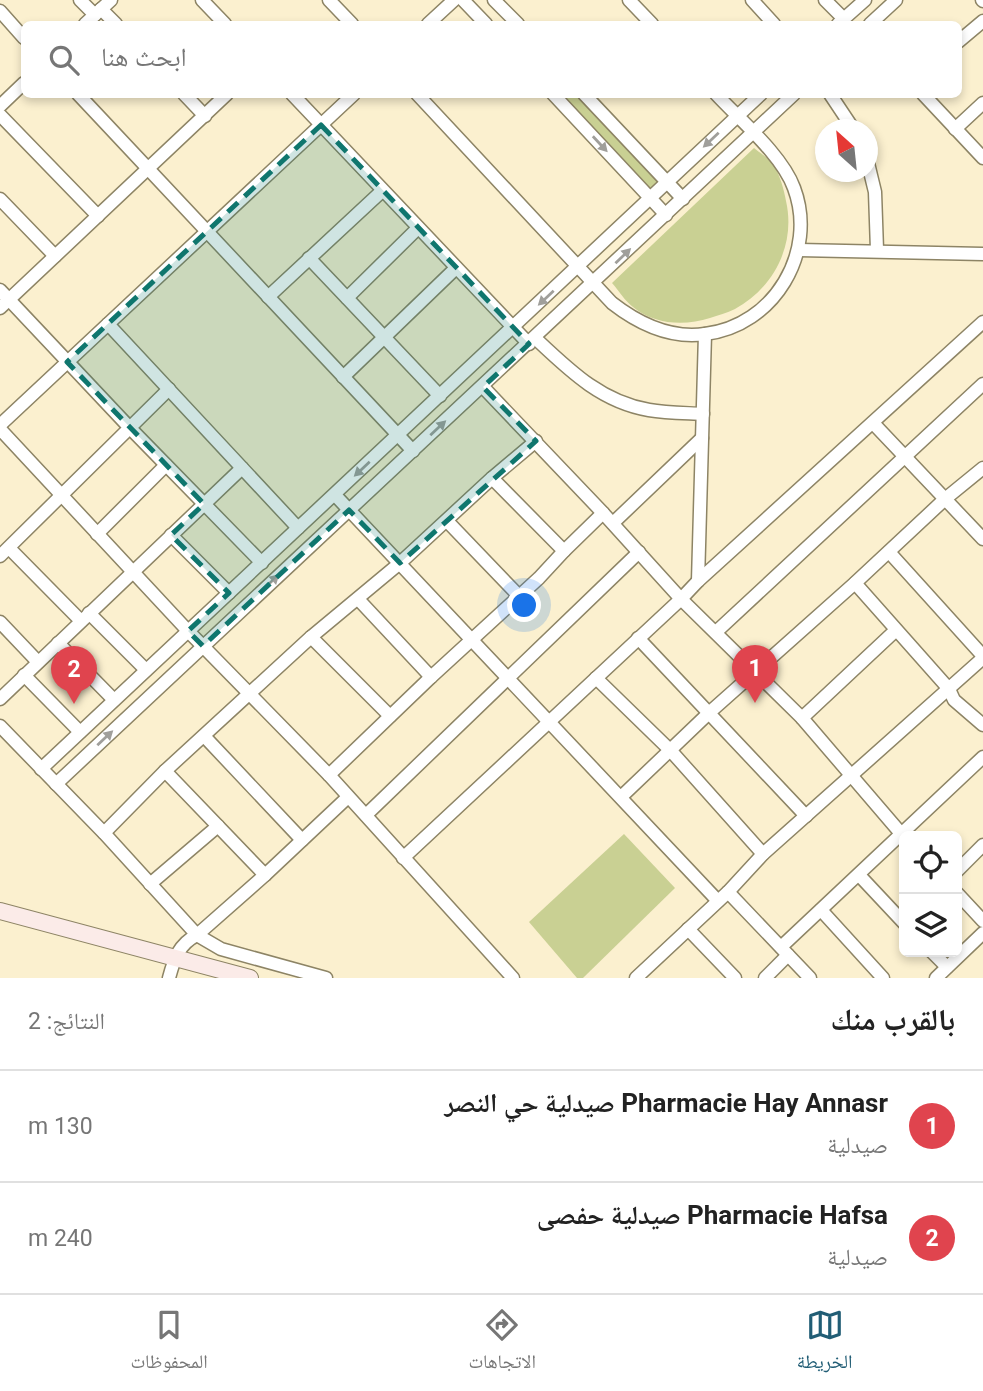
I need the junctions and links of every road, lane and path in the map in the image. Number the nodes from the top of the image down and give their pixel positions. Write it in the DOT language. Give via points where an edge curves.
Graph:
graph roads {
  1 [pos="80,0"];
  2 [pos="202,0"];
  3 [pos="329,0"];
  4 [pos="454,0"];
  5 [pos="463,0"];
  6 [pos="495,0"];
  7 [pos="629,0"];
  8 [pos="753,0"];
  9 [pos="825,0"];
  10 [pos="864,0"];
  11 [pos="896,0"];
  12 [pos="0,11"];
  13 [pos="98,12"];
  14 [pos="983,20"];
  15 [pos="222,21"];
  16 [pos="349,21"];
  17 [pos="431,21"];
  18 [pos="483,21"];
  19 [pos="515,21"];
  20 [pos="649,21"];
  21 [pos="771,21"];
  22 [pos="840,21"];
  23 [pos="842,21"];
  24 [pos="873,21"];
  25 [pos="21,35"];
  26 [pos="962,38"];
  27 [pos="21,86"];
  28 [pos="82,98"];
  29 [pos="188,98"];
  30 [pos="224,98"];
  31 [pos="296,98"];
  32 [pos="350,98"];
  33 [pos="421,98"];
  34 [pos="557,98"];
  35 [pos="588,98"];
  36 [pos="720,98"];
  37 [pos="756,98"];
  38 [pos="790,98"];
  39 [pos="833,98"];
  40 [pos="927,98"];
  41 [pos="983,103"];
  42 [pos="0,106"];
  43 [pos="0,115"];
  44 [pos="205,116"];
  45 [pos="736,116"];
  46 [pos="847,119"];
  47 [pos="321,125"];
  48 [pos="955,129"];
  49 [pos="752,133"];
  50 [pos="983,158"];
  51 [pos="149,169"];
  52 [pos="666,182"];
  53 [pos="873,182"];
  54 [pos="382,191"];
  55 [pos="650,197"];
  56 [pos="0,199"];
  57 [pos="682,199"];
  58 [pos="666,215"];
  59 [pos="98,216"];
  60 [pos="418,228"];
  61 [pos="208,231"];
  62 [pos="799,250"];
  63 [pos="877,250"];
  64 [pos="983,254"];
  65 [pos="55,256"];
  66 [pos="309,258"];
  67 [pos="456,268"];
  68 [pos="578,268"];
  69 [pos="594,284"];
  70 [pos="268,297"];
  71 [pos="348,298"];
  72 [pos="3,299"];
  73 [pos="983,322"];
  74 [pos="108,324"];
  75 [pos="514,328"];
  76 [pos="705,334"];
  77 [pos="385,337"];
  78 [pos="532,341"];
  79 [pos="67,362"];
  80 [pos="343,377"];
  81 [pos="983,384"];
  82 [pos="483,387"];
  83 [pos="169,389"];
  84 [pos="440,396"];
  85 [pos="703,414"];
  86 [pos="873,423"];
  87 [pos="0,427"];
  88 [pos="130,428"];
  89 [pos="398,436"];
  90 [pos="702,438"];
  91 [pos="536,442"];
  92 [pos="413,452"];
  93 [pos="905,458"];
  94 [pos="166,465"];
  95 [pos="242,467"];
  96 [pos="983,468"];
  97 [pos="492,478"];
  98 [pos="335,495"];
  99 [pos="62,497"];
  100 [pos="945,499"];
  101 [pos="204,504"];
  102 [pos="349,510"];
  103 [pos="603,513"];
  104 [pos="447,521"];
  105 [pos="613,523"];
  106 [pos="298,528"];
  107 [pos="97,534"];
  108 [pos="171,535"];
  109 [pos="983,539"];
  110 [pos="564,551"];
  111 [pos="5,552"];
  112 [pos="639,552"];
  113 [pos="889,552"];
  114 [pos="262,563"];
  115 [pos="400,563"];
  116 [pos="133,572"];
  117 [pos="698,581"];
  118 [pos="855,583"];
  119 [pos="229,593"];
  120 [pos="519,596"];
  121 [pos="358,599"];
  122 [pos="681,599"];
  123 [pos="85,617"];
  124 [pos="0,622"];
  125 [pos="896,630"];
  126 [pos="188,631"];
  127 [pos="716,632"];
  128 [pos="311,637"];
  129 [pos="638,638"];
  130 [pos="471,640"];
  131 [pos="58,643"];
  132 [pos="202,646"];
  133 [pos="983,657"];
  134 [pos="38,662"];
  135 [pos="146,670"];
  136 [pos="754,672"];
  137 [pos="24,676"];
  138 [pos="431,677"];
  139 [pos="507,678"];
  140 [pos="596,678"];
  141 [pos="948,689"];
  142 [pos="250,695"];
  143 [pos="0,699"];
  144 [pos="114,700"];
  145 [pos="710,712"];
  146 [pos="390,716"];
  147 [pos="802,718"];
  148 [pos="551,721"];
  149 [pos="983,725"];
  150 [pos="0,726"];
  151 [pos="80,732"];
  152 [pos="204,736"];
  153 [pos="671,751"];
  154 [pos="983,757"];
  155 [pos="41,769"];
  156 [pos="165,771"];
  157 [pos="329,775"];
  158 [pos="853,776"];
  159 [pos="56,784"];
  160 [pos="348,797"];
  161 [pos="621,797"];
  162 [pos="366,815"];
  163 [pos="806,816"];
  164 [pos="218,826"];
  165 [pos="899,831"];
  166 [pos="908,831"];
  167 [pos="104,833"];
  168 [pos="302,839"];
  169 [pos="899,840"];
  170 [pos="983,845"];
  171 [pos="764,854"];
  172 [pos="403,858"];
  173 [pos="962,866"];
  174 [pos="265,875"];
  175 [pos="859,875"];
  176 [pos="150,884"];
  177 [pos="958,894"];
  178 [pos="723,897"];
  179 [pos="821,910"];
  180 [pos="0,911"];
  181 [pos="899,918"];
  182 [pos="983,921"];
  183 [pos="688,929"];
  184 [pos="983,933"];
  185 [pos="197,935"];
  186 [pos="784,951"];
  187 [pos="937,957"];
  188 [pos="175,958"];
  189 [pos="947,967"];
  190 [pos="648,968"];
  191 [pos="169,978"];
  192 [pos="250,978"];
  193 [pos="326,978"];
  194 [pos="513,978"];
  195 [pos="636,978"];
  196 [pos="659,978"];
  197 [pos="735,978"];
  198 [pos="765,978"];
  199 [pos="810,978"];
  200 [pos="883,978"];
  201 [pos="936,978"];
  1 -- 13 [label="street"];
  2 -- 15 [label="street"];
  3 -- 16 [label="street"];
  4 -- 17 [label="street"];
  5 -- 18 [label="street"];
  6 -- 19 [label="street"];
  7 -- 20 [label="street"];
  8 -- 21 [label="street"];
  9 -- 22 [label="street"];
  10 -- 23 [label="street"];
  11 -- 24 [label="street"];
  12 -- 25 [label="street"];
  14 -- 26 [label="street"];
  27 -- 42 [label="street"];
  28 -- 51 [label="street"];
  29 -- 44 [label="street"];
  30 -- 44 [label="street"];
  31 -- 47 [label="street"];
  32 -- 47 [label="street"];
  33 -- 68 [label="street"];
  34 -- 55 [label="street, one-way"];
  35 -- 52 [label="street"];
  36 -- 45 [label="street"];
  37 -- 45 [label="street"];
  38 -- 49 [label="street"];
  39 -- 46 [label="street"];
  40 -- 48 [label="street"];
  41 -- 48 [label="street"];
  43 -- 59 [label="street"];
  44 -- 51 [label="street"];
  45 -- 49 [label="street"];
  45 -- 52 [label="street, one-way"];
  47 -- 54 [label="street"];
  47 -- 61 [label="street"];
  48 -- 50 [label="street"];
  49 -- 57 [label="street"];
  49 -- 62 [label="street" via="779,162 794,188 801,219"];
  51 -- 59 [label="street"];
  51 -- 61 [label="street"];
  52 -- 55 [label="street"];
  52 -- 57 [label="street"];
  53 -- 63 [label="street"];
  54 -- 60 [label="street"];
  54 -- 66 [label="street"];
  55 -- 58 [label="street"];
  55 -- 68 [label="street"];
  56 -- 65 [label="street"];
  57 -- 58 [label="street"];
  69 -- 58 [label="street, one-way"];
  59 -- 65 [label="street"];
  60 -- 67 [label="street"];
  60 -- 71 [label="street"];
  61 -- 70 [label="street"];
  61 -- 74 [label="street"];
  62 -- 63 [label="street"];
  62 -- 76 [label="street" via="785,283 763,308 736,325"];
  63 -- 64 [label="street"];
  65 -- 72 [label="street"];
  66 -- 70 [label="street"];
  66 -- 71 [label="street"];
  67 -- 75 [label="street"];
  67 -- 77 [label="street"];
  68 -- 69 [label="street"];
  68 -- 75 [label="street, one-way"];
  69 -- 76 [label="street" via="639,322 671,333"];
  69 -- 78 [label="street"];
  70 -- 80 [label="street"];
  71 -- 77 [label="street"];
  72 -- 79 [label="street"];
  73 -- 86 [label="street"];
  74 -- 79 [label="street"];
  74 -- 83 [label="street"];
  75 -- 78 [label="street"];
  75 -- 84 [label="street"];
  76 -- 85 [label="street"];
  77 -- 80 [label="street"];
  77 -- 84 [label="street"];
  78 -- 82 [label="street"];
  78 -- 85 [label="street" via="613,399 646,410"];
  79 -- 87 [label="street"];
  79 -- 88 [label="street"];
  80 -- 89 [label="street"];
  81 -- 93 [label="street"];
  82 -- 91 [label="street"];
  92 -- 82 [label="street, one-way"];
  83 -- 88 [label="street"];
  83 -- 95 [label="street"];
  84 -- 89 [label="street"];
  85 -- 90 [label="street"];
  86 -- 93 [label="street"];
  86 -- 117 [label="street"];
  87 -- 99 [label="street"];
  88 -- 94 [label="street"];
  88 -- 99 [label="street"];
  89 -- 92 [label="street"];
  89 -- 98 [label="street, one-way"];
  90 -- 105 [label="street"];
  90 -- 117 [label="street"];
  91 -- 97 [label="street"];
  91 -- 103 [label="street"];
  92 -- 102 [label="street"];
  93 -- 100 [label="street"];
  93 -- 127 [label="street"];
  94 -- 101 [label="street"];
  94 -- 107 [label="street"];
  95 -- 101 [label="street"];
  95 -- 106 [label="street"];
  96 -- 100 [label="street"];
  97 -- 104 [label="street"];
  97 -- 110 [label="street"];
  98 -- 102 [label="street"];
  98 -- 106 [label="street"];
  99 -- 107 [label="street"];
  99 -- 111 [label="street"];
  100 -- 109 [label="street"];
  100 -- 113 [label="street"];
  101 -- 108 [label="street"];
  101 -- 114 [label="street"];
  102 -- 115 [label="street"];
  132 -- 102 [label="street, one-way"];
  103 -- 105 [label="street"];
  103 -- 110 [label="street"];
  104 -- 115 [label="street"];
  104 -- 120 [label="street"];
  105 -- 112 [label="street"];
  106 -- 114 [label="street"];
  107 -- 116 [label="street"];
  108 -- 116 [label="street"];
  108 -- 119 [label="street"];
  110 -- 120 [label="street"];
  111 -- 123 [label="street"];
  112 -- 122 [label="street"];
  112 -- 139 [label="street"];
  113 -- 118 [label="street"];
  113 -- 133 [label="street"];
  114 -- 119 [label="street"];
  115 -- 121 [label="street"];
  115 -- 130 [label="street"];
  116 -- 123 [label="street"];
  116 -- 126 [label="street"];
  117 -- 122 [label="street"];
  118 -- 125 [label="street"];
  118 -- 136 [label="street"];
  119 -- 126 [label="street"];
  120 -- 130 [label="street"];
  121 -- 128 [label="street"];
  121 -- 138 [label="street"];
  122 -- 127 [label="street"];
  122 -- 129 [label="street"];
  123 -- 131 [label="street"];
  123 -- 135 [label="street"];
  124 -- 134 [label="street"];
  125 -- 141 [label="street"];
  125 -- 147 [label="street"];
  126 -- 132 [label="street"];
  126 -- 135 [label="street"];
  127 -- 136 [label="street"];
  128 -- 142 [label="street"];
  128 -- 146 [label="street"];
  129 -- 140 [label="street"];
  129 -- 145 [label="street"];
  130 -- 138 [label="street"];
  130 -- 139 [label="street"];
  131 -- 134 [label="street"];
  131 -- 144 [label="street"];
  132 -- 142 [label="street"];
  159 -- 132 [label="street, one-way"];
  133 -- 141 [label="street"];
  134 -- 137 [label="street"];
  135 -- 144 [label="street"];
  136 -- 145 [label="street"];
  136 -- 147 [label="street"];
  137 -- 143 [label="street"];
  137 -- 151 [label="street"];
  138 -- 146 [label="street"];
  139 -- 148 [label="street"];
  139 -- 162 [label="street"];
  140 -- 148 [label="street"];
  140 -- 153 [label="street"];
  141 -- 149 [label="street"];
  141 -- 158 [label="street"];
  142 -- 152 [label="street"];
  142 -- 157 [label="street"];
  144 -- 151 [label="street"];
  145 -- 153 [label="street"];
  145 -- 163 [label="street"];
  146 -- 157 [label="street"];
  147 -- 158 [label="street"];
  148 -- 161 [label="street"];
  148 -- 172 [label="street"];
  150 -- 155 [label="street"];
  151 -- 155 [label="street"];
  152 -- 156 [label="street"];
  152 -- 168 [label="street"];
  153 -- 161 [label="street"];
  153 -- 171 [label="street"];
  154 -- 166 [label="street"];
  155 -- 159 [label="street"];
  156 -- 164 [label="street"];
  156 -- 167 [label="street"];
  157 -- 160 [label="street"];
  158 -- 163 [label="street"];
  158 -- 165 [label="street"];
  159 -- 167 [label="street"];
  160 -- 162 [label="street"];
  160 -- 168 [label="street"];
  161 -- 178 [label="street"];
  162 -- 172 [label="street"];
  163 -- 171 [label="street"];
  164 -- 174 [label="street"];
  164 -- 176 [label="street"];
  167 -- 176 [label="street"];
  168 -- 174 [label="street"];
  169 -- 175 [label="street"];
  170 -- 173 [label="street"];
  171 -- 178 [label="street"];
  172 -- 194 [label="street"];
  174 -- 185 [label="street"];
  175 -- 179 [label="street"];
  175 -- 181 [label="street"];
  176 -- 185 [label="street"];
  177 -- 182 [label="street"];
  178 -- 183 [label="street"];
  178 -- 186 [label="street"];
  179 -- 186 [label="street"];
  179 -- 200 [label="street"];
  180 -- 188 [label="street"];
  183 -- 190 [label="street"];
  183 -- 197 [label="street"];
  184 -- 189 [label="street"];
  185 -- 188 [label="street" via="186,940"];
  185 -- 193 [label="street" via="220,949"];
  186 -- 198 [label="street"];
  186 -- 199 [label="street"];
  187 -- 189 [label="street"];
  188 -- 191 [label="street"];
  188 -- 192 [label="street"];
  189 -- 201 [label="street"];
  190 -- 195 [label="street"];
  190 -- 196 [label="street"];
}
